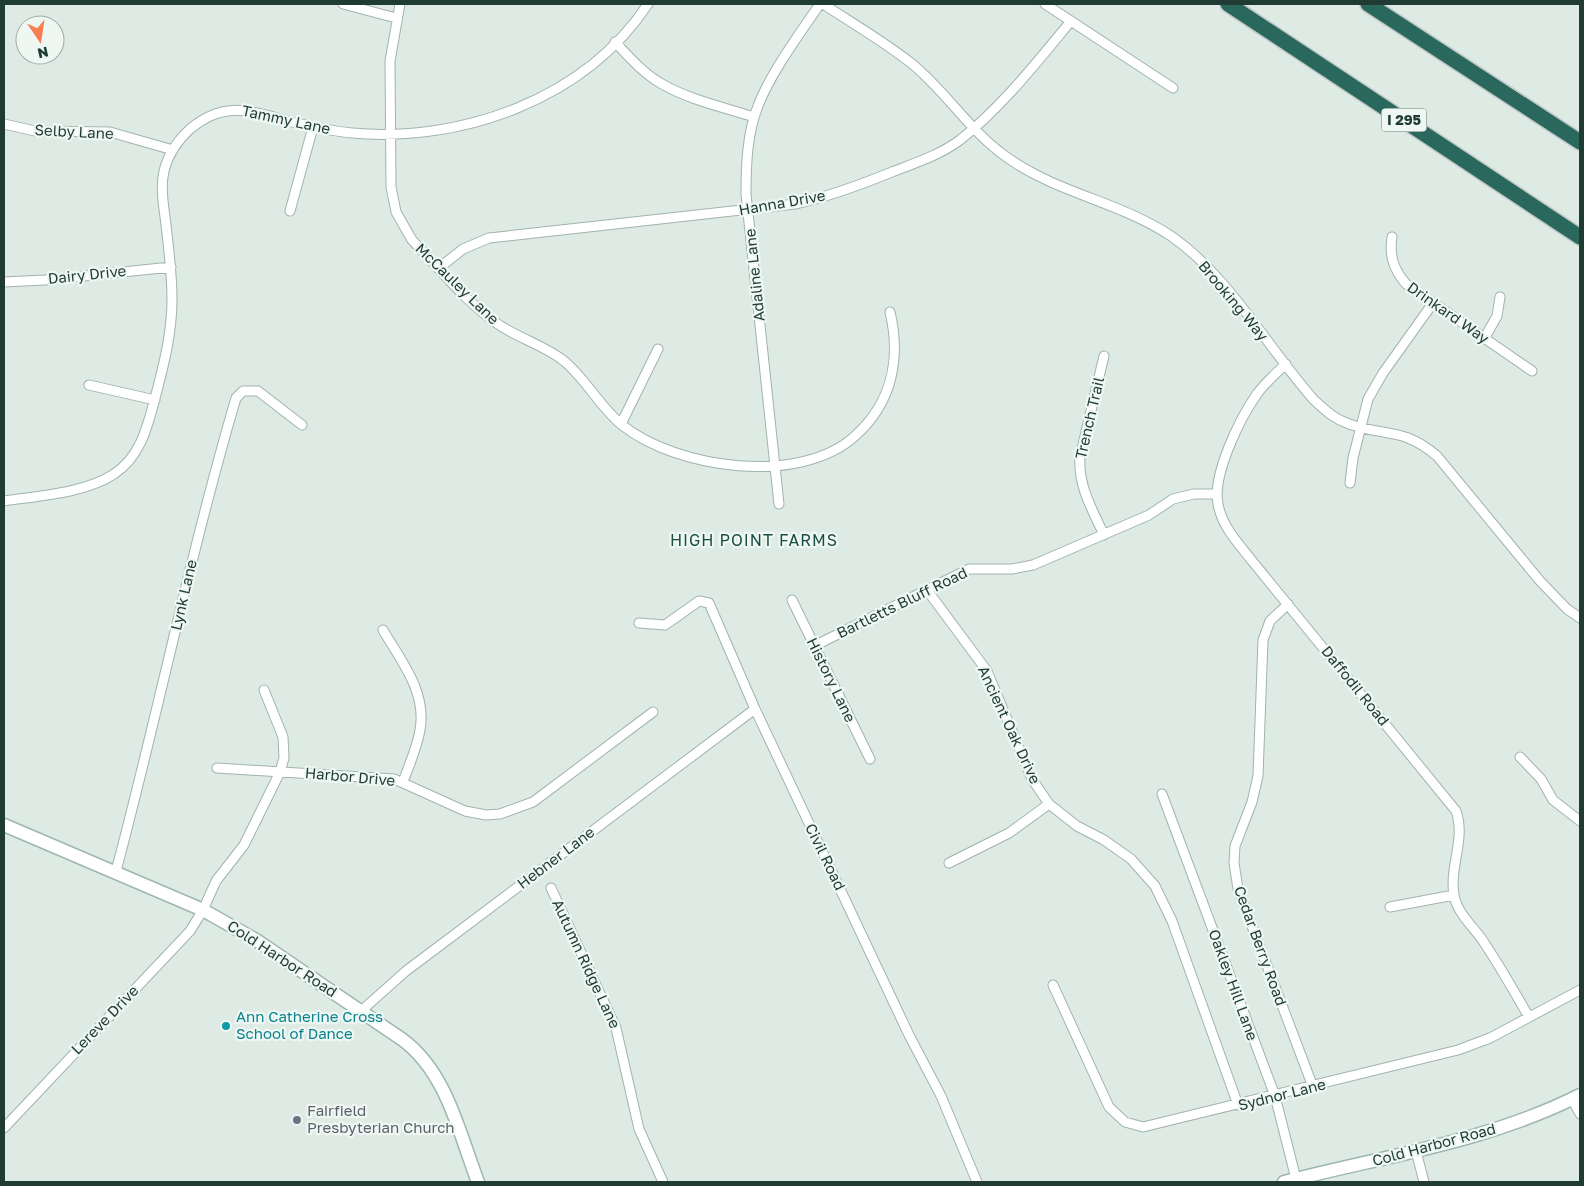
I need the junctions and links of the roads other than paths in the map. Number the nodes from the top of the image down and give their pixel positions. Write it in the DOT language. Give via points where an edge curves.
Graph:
graph roads {
  1 [pos="343,4"];
  2 [pos="400,4"];
  3 [pos="648,4"];
  4 [pos="822,4"];
  5 [pos="1045,4"];
  6 [pos="1228,4"];
  7 [pos="1368,4"];
  8 [pos="396,18"];
  9 [pos="1071,21"];
  10 [pos="615,42"];
  11 [pos="1174,88"];
  12 [pos="754,117"];
  13 [pos="4,124"];
  14 [pos="313,127"];
  15 [pos="974,128"];
  16 [pos="390,135"];
  17 [pos="1580,142"];
  18 [pos="173,150"];
  19 [pos="748,210"];
  20 [pos="290,211"];
  21 [pos="1392,237"];
  22 [pos="1580,237"];
  23 [pos="171,267"];
  24 [pos="439,268"];
  25 [pos="4,282"];
  26 [pos="1500,297"];
  27 [pos="1433,304"];
  28 [pos="890,312"];
  29 [pos="1484,339"];
  30 [pos="658,349"];
  31 [pos="1104,356"];
  32 [pos="1286,364"];
  33 [pos="1532,371"];
  34 [pos="89,385"];
  35 [pos="155,400"];
  36 [pos="302,424"];
  37 [pos="621,424"];
  38 [pos="1361,428"];
  39 [pos="775,465"];
  40 [pos="1350,483"];
  41 [pos="1216,494"];
  42 [pos="4,501"];
  43 [pos="779,504"];
  44 [pos="1104,535"];
  45 [pos="927,590"];
  46 [pos="792,600"];
  47 [pos="1288,604"];
  48 [pos="1580,618"];
  49 [pos="639,623"];
  50 [pos="382,630"];
  51 [pos="814,646"];
  52 [pos="264,690"];
  53 [pos="755,708"];
  54 [pos="653,712"];
  55 [pos="1520,757"];
  56 [pos="870,759"];
  57 [pos="217,768"];
  58 [pos="280,772"];
  59 [pos="402,782"];
  60 [pos="1162,794"];
  61 [pos="1049,804"];
  62 [pos="1580,821"];
  63 [pos="4,826"];
  64 [pos="949,864"];
  65 [pos="116,871"];
  66 [pos="551,888"];
  67 [pos="1454,895"];
  68 [pos="1390,907"];
  69 [pos="203,910"];
  70 [pos="1053,985"];
  71 [pos="1580,990"];
  72 [pos="361,1011"];
  73 [pos="1529,1017"];
  74 [pos="1313,1087"];
  75 [pos="1274,1096"];
  76 [pos="1576,1097"];
  77 [pos="1238,1105"];
  78 [pos="1580,1114"];
  79 [pos="4,1128"];
  80 [pos="1416,1151"];
  81 [pos="1290,1181"];
  82 [pos="478,1182"];
  83 [pos="663,1182"];
  84 [pos="977,1182"];
  85 [pos="1424,1182"];
  1 -- 8 [label="street"];
  2 -- 8 [label="street, McCauley Lane"];
  3 -- 10 [label="street, Tammy Lane"];
  4 -- 12 [label="street, Adaline Lane" via="764,92"];
  4 -- 15 [label="street, Brooking Way" via="911,63"];
  5 -- 9 [label="street"];
  6 -- 22 [label="highway, I 295"];
  7 -- 17 [label="highway"];
  8 -- 16 [label="street, McCauley Lane" via="390,60"];
  9 -- 11 [label="street"];
  9 -- 15 [label="street, Hanna Drive"];
  10 -- 12 [label="street" via="661,84 687,96"];
  10 -- 16 [label="street, Tammy Lane" via="567,81 519,108 451,129"];
  12 -- 19 [label="street, Adaline Lane" via="747,163"];
  13 -- 18 [label="street, Selby Lane" via="35,131 110,132"];
  14 -- 16 [label="street, Tammy Lane"];
  14 -- 18 [label="street, Tammy Lane" via="255,111 230,110 199,123"];
  14 -- 20 [label="street"];
  15 -- 19 [label="street, Hanna Drive" via="946,150 928,159 838,193 794,204"];
  15 -- 32 [label="street, Brooking Way" via="996,149 1024,168 1130,214 1172,237 1217,278"];
  16 -- 24 [label="street, McCauley Lane" via="391,187 396,212 412,240"];
  18 -- 23 [label="street, Tammy Lane" via="162,182"];
  19 -- 24 [label="street, Hanna Drive" via="504,236 463,249"];
  19 -- 39 [label="street, Adaline Lane"];
  21 -- 27 [label="street, Drinkard Way" via="1392,261 1398,275"];
  23 -- 25 [label="street, Dairy Drive"];
  23 -- 35 [label="street, Tammy Lane" via="172,324"];
  24 -- 37 [label="street, McCauley Lane" via="494,322 564,361"];
  26 -- 29 [label="street" via="1497,316"];
  27 -- 29 [label="street, Drinkard Way"];
  27 -- 38 [label="street" via="1375,386 1364,410"];
  28 -- 39 [label="street, McCauley Lane" via="895,362 888,390 874,415 854,437 824,456"];
  29 -- 33 [label="street, Drinkard Way"];
  30 -- 37 [label="street"];
  31 -- 44 [label="street, Trench Trail" via="1079,469 1081,484"];
  32 -- 38 [label="street, Brooking Way" via="1299,383 1331,416"];
  32 -- 41 [label="street, Daffodil Road" via="1256,396 1236,430"];
  34 -- 35 [label="street"];
  35 -- 42 [label="street, Tammy Lane" via="139,448 116,473 87,486"];
  36 -- 65 [label="street, Lynk Lane" via="258,391 243,391 236,398 203,514 151,739"];
  37 -- 39 [label="street, McCauley Lane" via="660,449 692,459 722,464"];
  38 -- 40 [label="street"];
  38 -- 48 [label="street, Brooking Way" via="1407,437 1438,456 1540,581"];
  39 -- 43 [label="street, Adaline Lane"];
  41 -- 44 [label="street, Bartletts Bluff Road" via="1194,494 1173,499 1149,515"];
  41 -- 47 [label="street, Daffodil Road" via="1227,529"];
  44 -- 45 [label="street, Bartletts Bluff Road" via="1033,565 1012,569 969,569"];
  45 -- 51 [label="street, Bartletts Bluff Road"];
  45 -- 61 [label="street, Ancient Oak Drive" via="987,671 1032,779"];
  46 -- 51 [label="street, History Lane"];
  47 -- 67 [label="street, Daffodil Road" via="1456,811 1460,834"];
  47 -- 74 [label="street, Cedar Berry Road" via="1270,621 1263,640 1258,776 1235,846 1234,864 1238,889"];
  49 -- 53 [label="street, Civil Road" via="666,625 699,601 710,603"];
  50 -- 59 [label="street" via="414,683 421,705 420,729"];
  51 -- 56 [label="street, History Lane"];
  52 -- 58 [label="street, Lereve Drive" via="283,738 284,758"];
  53 -- 72 [label="street, Hebner Lane" via="406,971"];
  53 -- 84 [label="street, Civil Road" via="941,1096"];
  54 -- 59 [label="street, Harbor Drive" via="533,802 511,812 486,815 465,811"];
  55 -- 62 [label="street" via="1541,779 1553,800"];
  57 -- 58 [label="street, Harbor Drive"];
  58 -- 59 [label="street, Harbor Drive"];
  58 -- 69 [label="street, Lereve Drive" via="244,845 216,881"];
  60 -- 75 [label="street, Oakley Hill Lane"];
  61 -- 64 [label="street" via="1010,834"];
  61 -- 77 [label="street, Ancient Oak Drive" via="1077,826 1131,859 1155,886 1172,921"];
  63 -- 65 [label="main road, Cold Harbor Road"];
  65 -- 69 [label="main road, Cold Harbor Road"];
  66 -- 83 [label="street, Autumn Ridge Lane" via="616,1028 639,1129"];
  67 -- 68 [label="street"];
  67 -- 73 [label="street"];
  69 -- 72 [label="main road, Cold Harbor Road" via="256,940"];
  69 -- 79 [label="street, Lereve Drive" via="183,938"];
  70 -- 77 [label="street, Sydnor Lane" via="1106,1102 1125,1122 1154,1126"];
  71 -- 73 [label="street, Sydnor Lane"];
  72 -- 82 [label="main road, Cold Harbor Road" via="415,1050 432,1068"];
  73 -- 74 [label="street, Sydnor Lane" via="1490,1038 1458,1050"];
  74 -- 75 [label="street, Sydnor Lane"];
  75 -- 77 [label="street, Sydnor Lane"];
  75 -- 81 [label="street, Oakley Hill Lane"];
  76 -- 78 [label="street"];
  76 -- 80 [label="main road, Cold Harbor Road" via="1520,1122"];
  80 -- 81 [label="main road, Cold Harbor Road"];
  80 -- 85 [label="street"];
}
